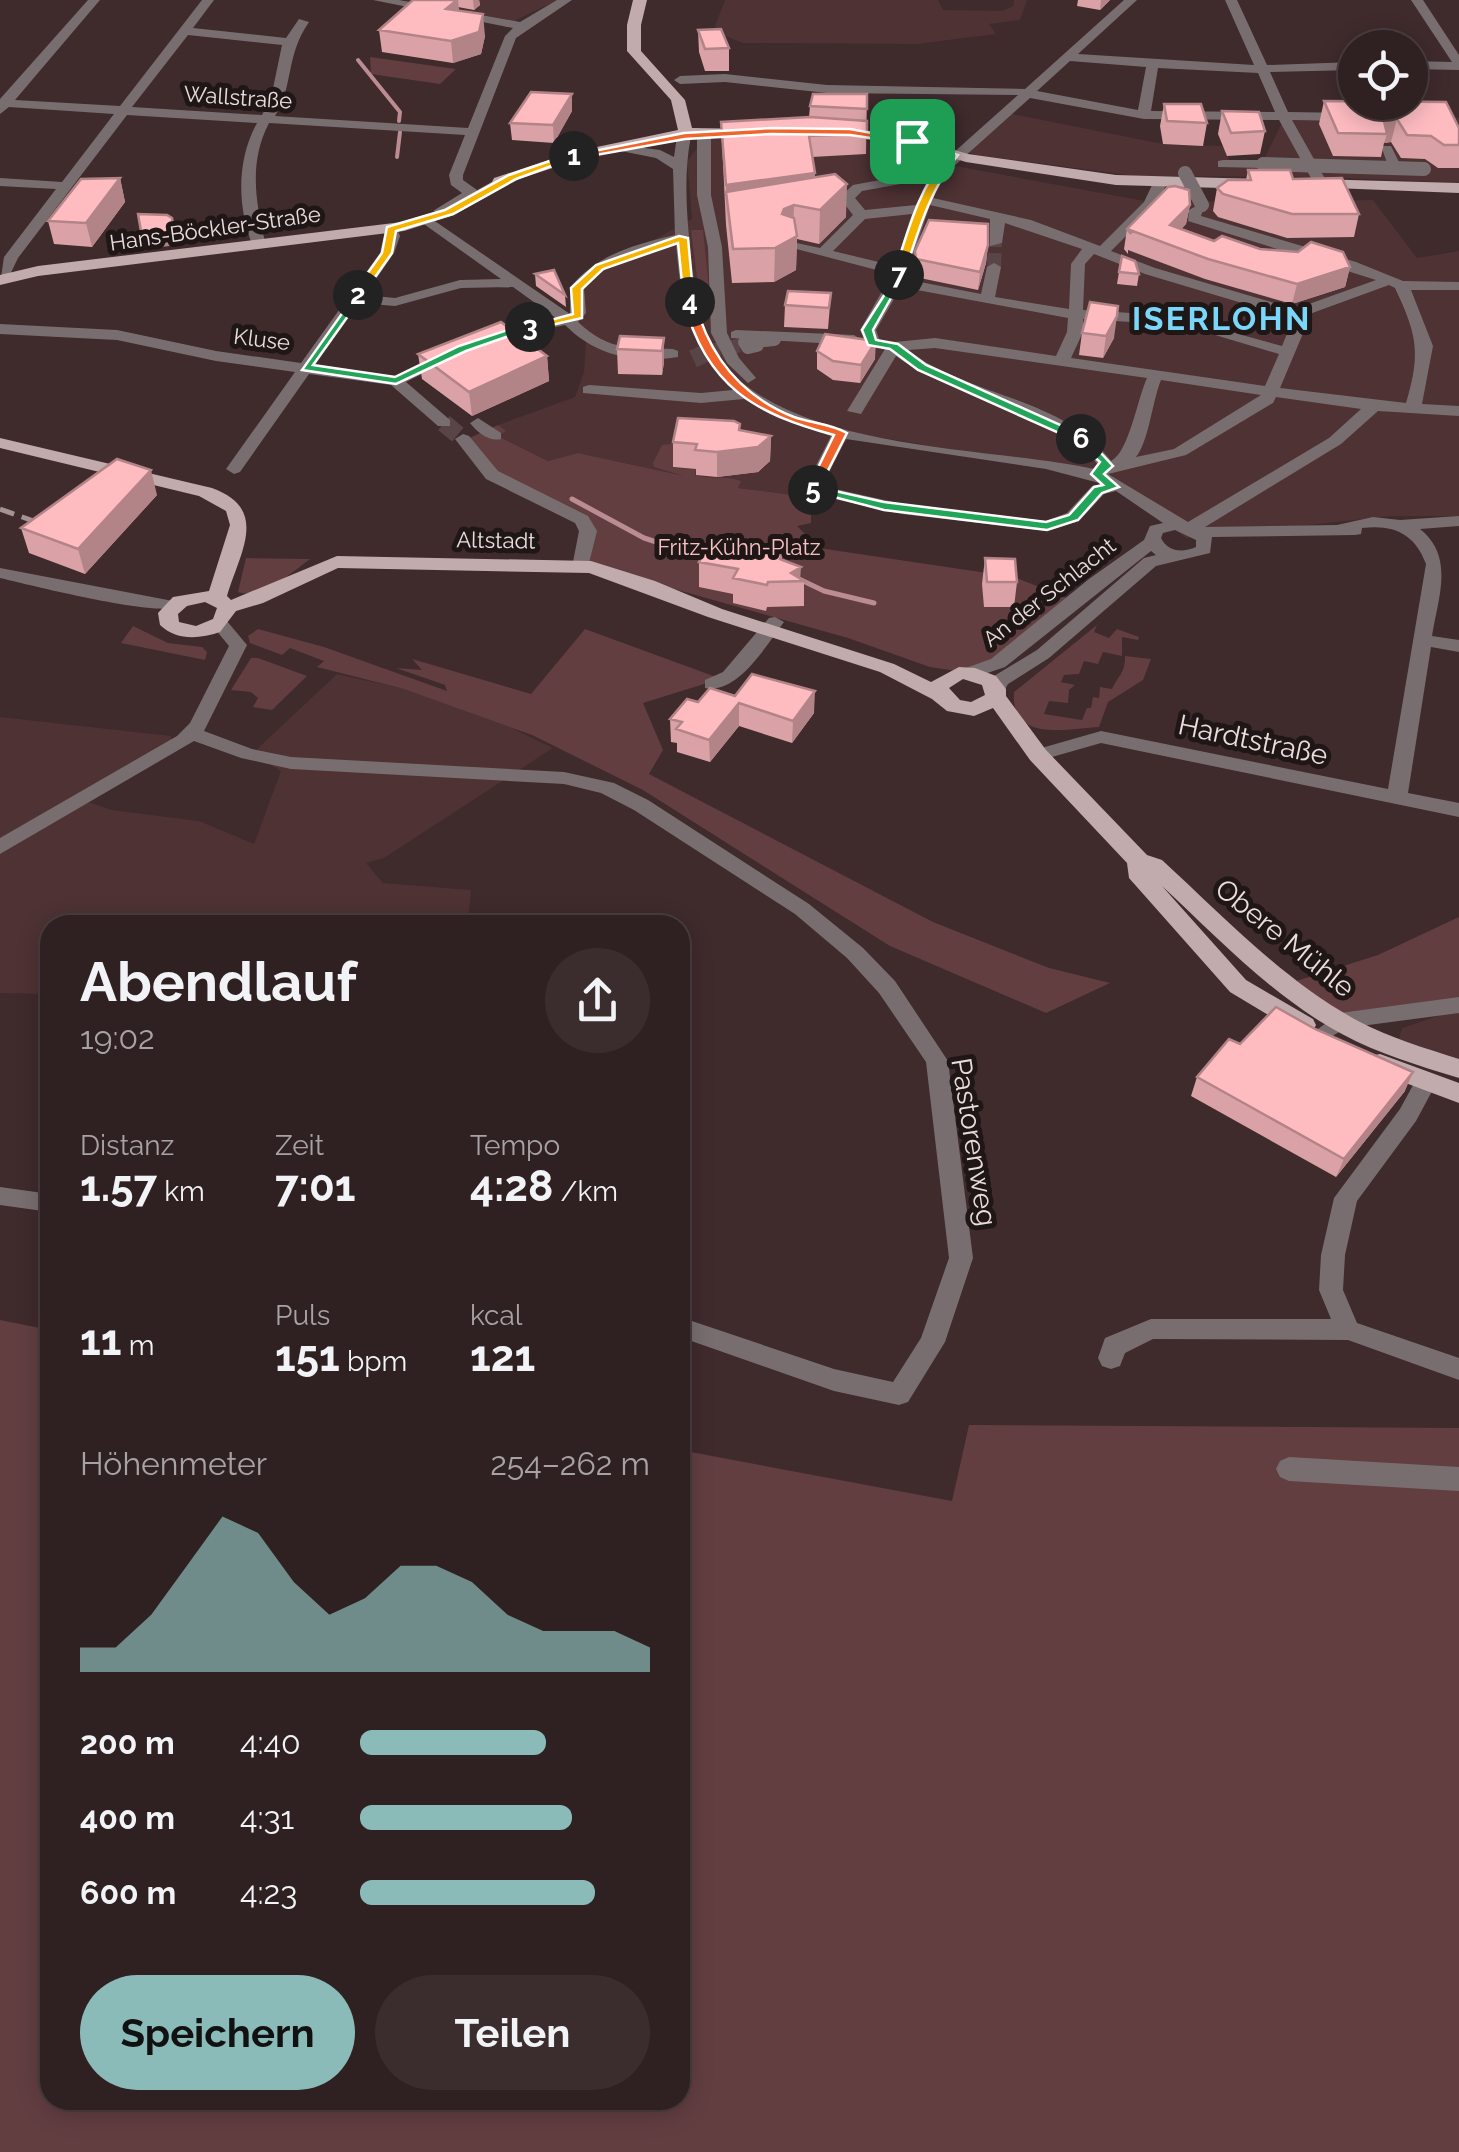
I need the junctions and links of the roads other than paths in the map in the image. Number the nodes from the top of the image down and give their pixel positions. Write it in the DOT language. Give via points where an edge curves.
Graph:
graph roads {
  1 [pos="94,0"];
  2 [pos="208,0"];
  3 [pos="379,0"];
  4 [pos="578,0"];
  5 [pos="640,0"];
  6 [pos="1131,0"];
  7 [pos="1231,0"];
  8 [pos="1416,0"];
  9 [pos="562,2"];
  10 [pos="303,22"];
  11 [pos="522,26"];
  12 [pos="186,32"];
  13 [pos="634,33"];
  14 [pos="286,42"];
  15 [pos="1066,57"];
  16 [pos="1428,65"];
  17 [pos="1459,65"];
  18 [pos="1152,66"];
  19 [pos="1338,67"];
  20 [pos="1262,70"];
  21 [pos="660,79"];
  22 [pos="680,80"];
  23 [pos="736,80"];
  24 [pos="717,82"];
  25 [pos="1029,92"];
  26 [pos="2,106"];
  27 [pos="702,108"];
  28 [pos="125,110"];
  29 [pos="1144,116"];
  30 [pos="1338,116"];
  31 [pos="1284,117"];
  32 [pos="266,119"];
  33 [pos="814,130"];
  34 [pos="771,131"];
  35 [pos="473,132"];
  36 [pos="704,134"];
  37 [pos="684,136"];
  38 [pos="613,148"];
  39 [pos="1386,149"];
  40 [pos="947,162"];
  41 [pos="1223,164"];
  42 [pos="680,166"];
  43 [pos="1394,166"];
  44 [pos="1424,168"];
  45 [pos="1184,170"];
  46 [pos="513,177"];
  47 [pos="0,182"];
  48 [pos="1293,183"];
  49 [pos="1321,184"];
  50 [pos="67,186"];
  51 [pos="1159,188"];
  52 [pos="1459,188"];
  53 [pos="470,190"];
  54 [pos="847,198"];
  55 [pos="1459,198"];
  56 [pos="796,203"];
  57 [pos="923,205"];
  58 [pos="683,208"];
  59 [pos="861,215"];
  60 [pos="720,216"];
  61 [pos="430,218"];
  62 [pos="1002,219"];
  63 [pos="391,229"];
  64 [pos="368,230"];
  65 [pos="683,232"];
  66 [pos="996,243"];
  67 [pos="259,246"];
  68 [pos="792,246"];
  69 [pos="1098,250"];
  70 [pos="824,252"];
  71 [pos="898,277"];
  72 [pos="1,280"];
  73 [pos="1395,283"];
  74 [pos="516,284"];
  75 [pos="1459,286"];
  76 [pos="355,298"];
  77 [pos="1156,300"];
  78 [pos="1076,314"];
  79 [pos="567,319"];
  80 [pos="1297,320"];
  81 [pos="696,324"];
  82 [pos="718,324"];
  83 [pos="0,329"];
  84 [pos="736,335"];
  85 [pos="802,335"];
  86 [pos="773,339"];
  87 [pos="872,342"];
  88 [pos="894,347"];
  89 [pos="1285,350"];
  90 [pos="673,354"];
  91 [pos="1061,362"];
  92 [pos="306,368"];
  93 [pos="1156,374"];
  94 [pos="396,381"];
  95 [pos="661,383"];
  96 [pos="589,390"];
  97 [pos="1268,391"];
  98 [pos="570,392"];
  99 [pos="745,394"];
  100 [pos="1374,406"];
  101 [pos="1412,410"];
  102 [pos="855,411"];
  103 [pos="1459,411"];
  104 [pos="444,423"];
  105 [pos="478,423"];
  106 [pos="841,433"];
  107 [pos="495,436"];
  108 [pos="463,439"];
  109 [pos="0,443"];
  110 [pos="234,469"];
  111 [pos="1108,475"];
  112 [pos="1459,521"];
  113 [pos="1426,528"];
  114 [pos="1194,534"];
  115 [pos="1152,538"];
  116 [pos="1174,555"];
  117 [pos="581,566"];
  118 [pos="0,574"];
  119 [pos="170,611"];
  120 [pos="215,612"];
  121 [pos="772,626"];
  122 [pos="1423,640"];
  123 [pos="1459,646"];
  124 [pos="953,681"];
  125 [pos="712,684"];
  126 [pos="996,693"];
  127 [pos="971,709"];
  128 [pos="192,734"];
  129 [pos="1038,755"];
  130 [pos="1397,798"];
  131 [pos="1459,810"];
  132 [pos="0,847"];
  133 [pos="1139,861"];
  134 [pos="1459,1005"];
  135 [pos="1331,1028"];
  136 [pos="1459,1069"];
  137 [pos="1426,1082"];
  138 [pos="1459,1094"];
  139 [pos="0,1196"];
  140 [pos="40,1201"];
  141 [pos="690,1330"];
  142 [pos="1348,1330"];
  143 [pos="1111,1358"];
  144 [pos="1459,1369"];
  145 [pos="1289,1469"];
  146 [pos="1459,1479"];
  1 -- 26 [label="street"];
  2 -- 12 [label="street"];
  3 -- 11 [label="street"];
  4 -- 9 [label="street"];
  5 -- 13 [label="main road"];
  6 -- 15 [label="street"];
  7 -- 20 [label="street"];
  8 -- 17 [label="street"];
  9 -- 11 [label="street"];
  10 -- 14 [label="street"];
  11 -- 35 [label="street" via="503,53"];
  12 -- 14 [label="street"];
  12 -- 28 [label="street"];
  13 -- 21 [label="main road" via="634,51"];
  13 -- 22 [label="main road"];
  14 -- 32 [label="street"];
  15 -- 18 [label="street"];
  15 -- 25 [label="street"];
  16 -- 17 [label="street"];
  18 -- 20 [label="street"];
  18 -- 29 [label="street"];
  19 -- 20 [label="street"];
  20 -- 31 [label="street"];
  21 -- 22 [label="street"];
  21 -- 37 [label="main road" via="677,97 687,124"];
  22 -- 23 [label="street"];
  22 -- 24 [label="street"];
  22 -- 27 [label="main road"];
  23 -- 24 [label="street"];
  23 -- 25 [label="street" via="827,90"];
  24 -- 27 [label="street" via="702,87"];
  25 -- 29 [label="street"];
  25 -- 40 [label="street"];
  26 -- 28 [label="street, Wallstraße"];
  27 -- 34 [label="main road"];
  27 -- 36 [label="main road"];
  28 -- 32 [label="street, Wallstraße"];
  28 -- 50 [label="street"];
  29 -- 31 [label="street"];
  30 -- 31 [label="street"];
  31 -- 49 [label="street"];
  32 -- 35 [label="street, Wallstraße"];
  32 -- 67 [label="street" via="246,172"];
  33 -- 40 [label="main road" via="894,140"];
  34 -- 36 [label="main road"];
  34 -- 36 [label="main road" via="738,127"];
  35 -- 53 [label="street" via="456,182"];
  36 -- 37 [label="main road"];
  36 -- 60 [label="street" via="702,182"];
  37 -- 38 [label="main road, Hans-Böckler-Straße"];
  37 -- 38 [label="main road, Hans-Böckler-Straße"];
  37 -- 42 [label="street"];
  38 -- 42 [label="street" via="660,154"];
  38 -- 46 [label="main road, Hans-Böckler-Straße"];
  39 -- 43 [label="street"];
  40 -- 51 [label="main road"];
  40 -- 54 [label="street" via="858,188"];
  40 -- 57 [label="street"];
  41 -- 48 [label="street, bridge" via="1263,164"];
  42 -- 58 [label="street"];
  43 -- 44 [label="street, bridge"];
  43 -- 48 [label="street, bridge"];
  45 -- 73 [label="street, bridge" via="1195,214"];
  46 -- 53 [label="main road, Hans-Böckler-Straße"];
  46 -- 61 [label="main road, Hans-Böckler-Straße"];
  47 -- 50 [label="street"];
  48 -- 49 [label="main road"];
  48 -- 51 [label="main road"];
  48 -- 55 [label="main road"];
  49 -- 52 [label="main road"];
  50 -- 72 [label="street" via="11,257"];
  51 -- 69 [label="street"];
  53 -- 61 [label="street"];
  53 -- 64 [label="main road, Hans-Böckler-Straße"];
  54 -- 56 [label="street"];
  54 -- 59 [label="street"];
  57 -- 59 [label="street"];
  57 -- 62 [label="street"];
  57 -- 71 [label="street"];
  58 -- 60 [label="street"];
  58 -- 65 [label="street"];
  59 -- 70 [label="street"];
  60 -- 65 [label="street"];
  60 -- 82 [label="street"];
  61 -- 63 [label="main road, Hans-Böckler-Straße"];
  61 -- 74 [label="street"];
  62 -- 66 [label="street" via="996,221"];
  62 -- 69 [label="street"];
  63 -- 64 [label="main road, Hans-Böckler-Straße"];
  63 -- 76 [label="street" via="387,253"];
  64 -- 67 [label="main road, Hans-Böckler-Straße"];
  65 -- 79 [label="street" via="592,272 577,288 578,316"];
  65 -- 81 [label="street"];
  67 -- 72 [label="main road, Hans-Böckler-Straße"];
  68 -- 70 [label="street"];
  69 -- 77 [label="street"];
  69 -- 78 [label="street" via="1078,264"];
  70 -- 71 [label="street"];
  71 -- 78 [label="street" via="991,284"];
  71 -- 87 [label="street" via="868,330"];
  73 -- 75 [label="street"];
  73 -- 80 [label="street"];
  73 -- 101 [label="street" via="1427,342"];
  74 -- 76 [label="street" via="460,284 395,302"];
  74 -- 79 [label="street"];
  76 -- 92 [label="street"];
  77 -- 78 [label="street" via="1141,318"];
  77 -- 80 [label="street" via="1215,291"];
  77 -- 89 [label="street"];
  78 -- 91 [label="street"];
  79 -- 90 [label="street" via="614,352"];
  79 -- 94 [label="street" via="494,336"];
  80 -- 89 [label="street"];
  81 -- 82 [label="street"];
  81 -- 99 [label="street" via="714,363"];
  82 -- 106 [label="street" via="732,360 760,390"];
  83 -- 92 [label="street, Kluse" via="117,335"];
  84 -- 85 [label="street"];
  85 -- 86 [label="street"];
  85 -- 87 [label="street"];
  87 -- 88 [label="street"];
  88 -- 91 [label="street" via="936,343"];
  88 -- 102 [label="street"];
  88 -- 111 [label="street" via="922,368 1066,430 1093,448"];
  89 -- 97 [label="street"];
  91 -- 93 [label="street"];
  92 -- 94 [label="street, Kluse"];
  92 -- 110 [label="street"];
  93 -- 97 [label="street"];
  93 -- 111 [label="street" via="1134,449"];
  94 -- 104 [label="street"];
  95 -- 96 [label="street" via="591,384"];
  96 -- 98 [label="street"];
  96 -- 99 [label="street" via="702,398"];
  97 -- 100 [label="street"];
  97 -- 111 [label="street" via="1267,400 1180,452"];
  99 -- 106 [label="street" via="789,419"];
  100 -- 101 [label="street"];
  100 -- 114 [label="street" via="1336,440"];
  101 -- 103 [label="street"];
  105 -- 107 [label="street"];
  106 -- 111 [label="street"];
  106 -- 111 [label="street" via="812,489 884,506 1047,526 1073,517"];
  108 -- 117 [label="street" via="492,476 582,520 588,531"];
  109 -- 120 [label="main road" via="230,503 238,514"];
  111 -- 114 [label="street"];
  111 -- 115 [label="street"];
  112 -- 113 [label="street"];
  113 -- 114 [label="street"];
  113 -- 122 [label="street" via="1435,564"];
  114 -- 115 [label="street, An der Schlacht" via="1164,526"];
  114 -- 116 [label="street, An der Schlacht" via="1194,554"];
  115 -- 116 [label="street"];
  115 -- 124 [label="street, An der Schlacht" via="998,663"];
  116 -- 126 [label="street, An der Schlacht" via="1138,571 1065,636 1001,680"];
  117 -- 120 [label="main road, Altstadt" via="342,562 310,573 266,606"];
  117 -- 121 [label="main road, Altstadt"];
  118 -- 119 [label="street" via="99,604"];
  119 -- 120 [label="main road, Altstadt"];
  119 -- 120 [label="main road" via="175,629"];
  120 -- 128 [label="street" via="231,652"];
  121 -- 124 [label="main road, Altstadt" via="887,668"];
  121 -- 125 [label="street" via="730,676"];
  122 -- 123 [label="street"];
  122 -- 130 [label="street"];
  124 -- 126 [label="main road" via="986,678"];
  124 -- 127 [label="main road, Obere Mühle" via="951,705"];
  126 -- 127 [label="main road" via="988,705"];
  126 -- 129 [label="main road, Obere Mühle"];
  127 -- 129 [label="main road, Obere Mühle"];
  128 -- 132 [label="street"];
  128 -- 141 [label="street, Pastorenweg" via="291,763 564,778 607,788 802,909 887,987 937,1061 961,1258 932,1342 899,1394 834,1380"];
  129 -- 130 [label="street, Hardtstraße" via="1101,737"];
  129 -- 133 [label="main road, Obere Mühle"];
  130 -- 131 [label="street, Hardtstraße"];
  133 -- 135 [label="main road, Obere Mühle" via="1154,866"];
  133 -- 135 [label="main road, Obere Mühle" via="1137,872 1238,986 1276,1012"];
  134 -- 135 [label="street"];
  135 -- 136 [label="main road, Obere Mühle"];
  135 -- 137 [label="main road, Obere Mühle"];
  137 -- 138 [label="main road, Obere Mühle"];
  137 -- 142 [label="street" via="1346,1198 1330,1290"];
  139 -- 140 [label="street"];
  142 -- 143 [label="street" via="1151,1329 1114,1346"];
  142 -- 144 [label="street"];
  145 -- 146 [label="street"];
}
